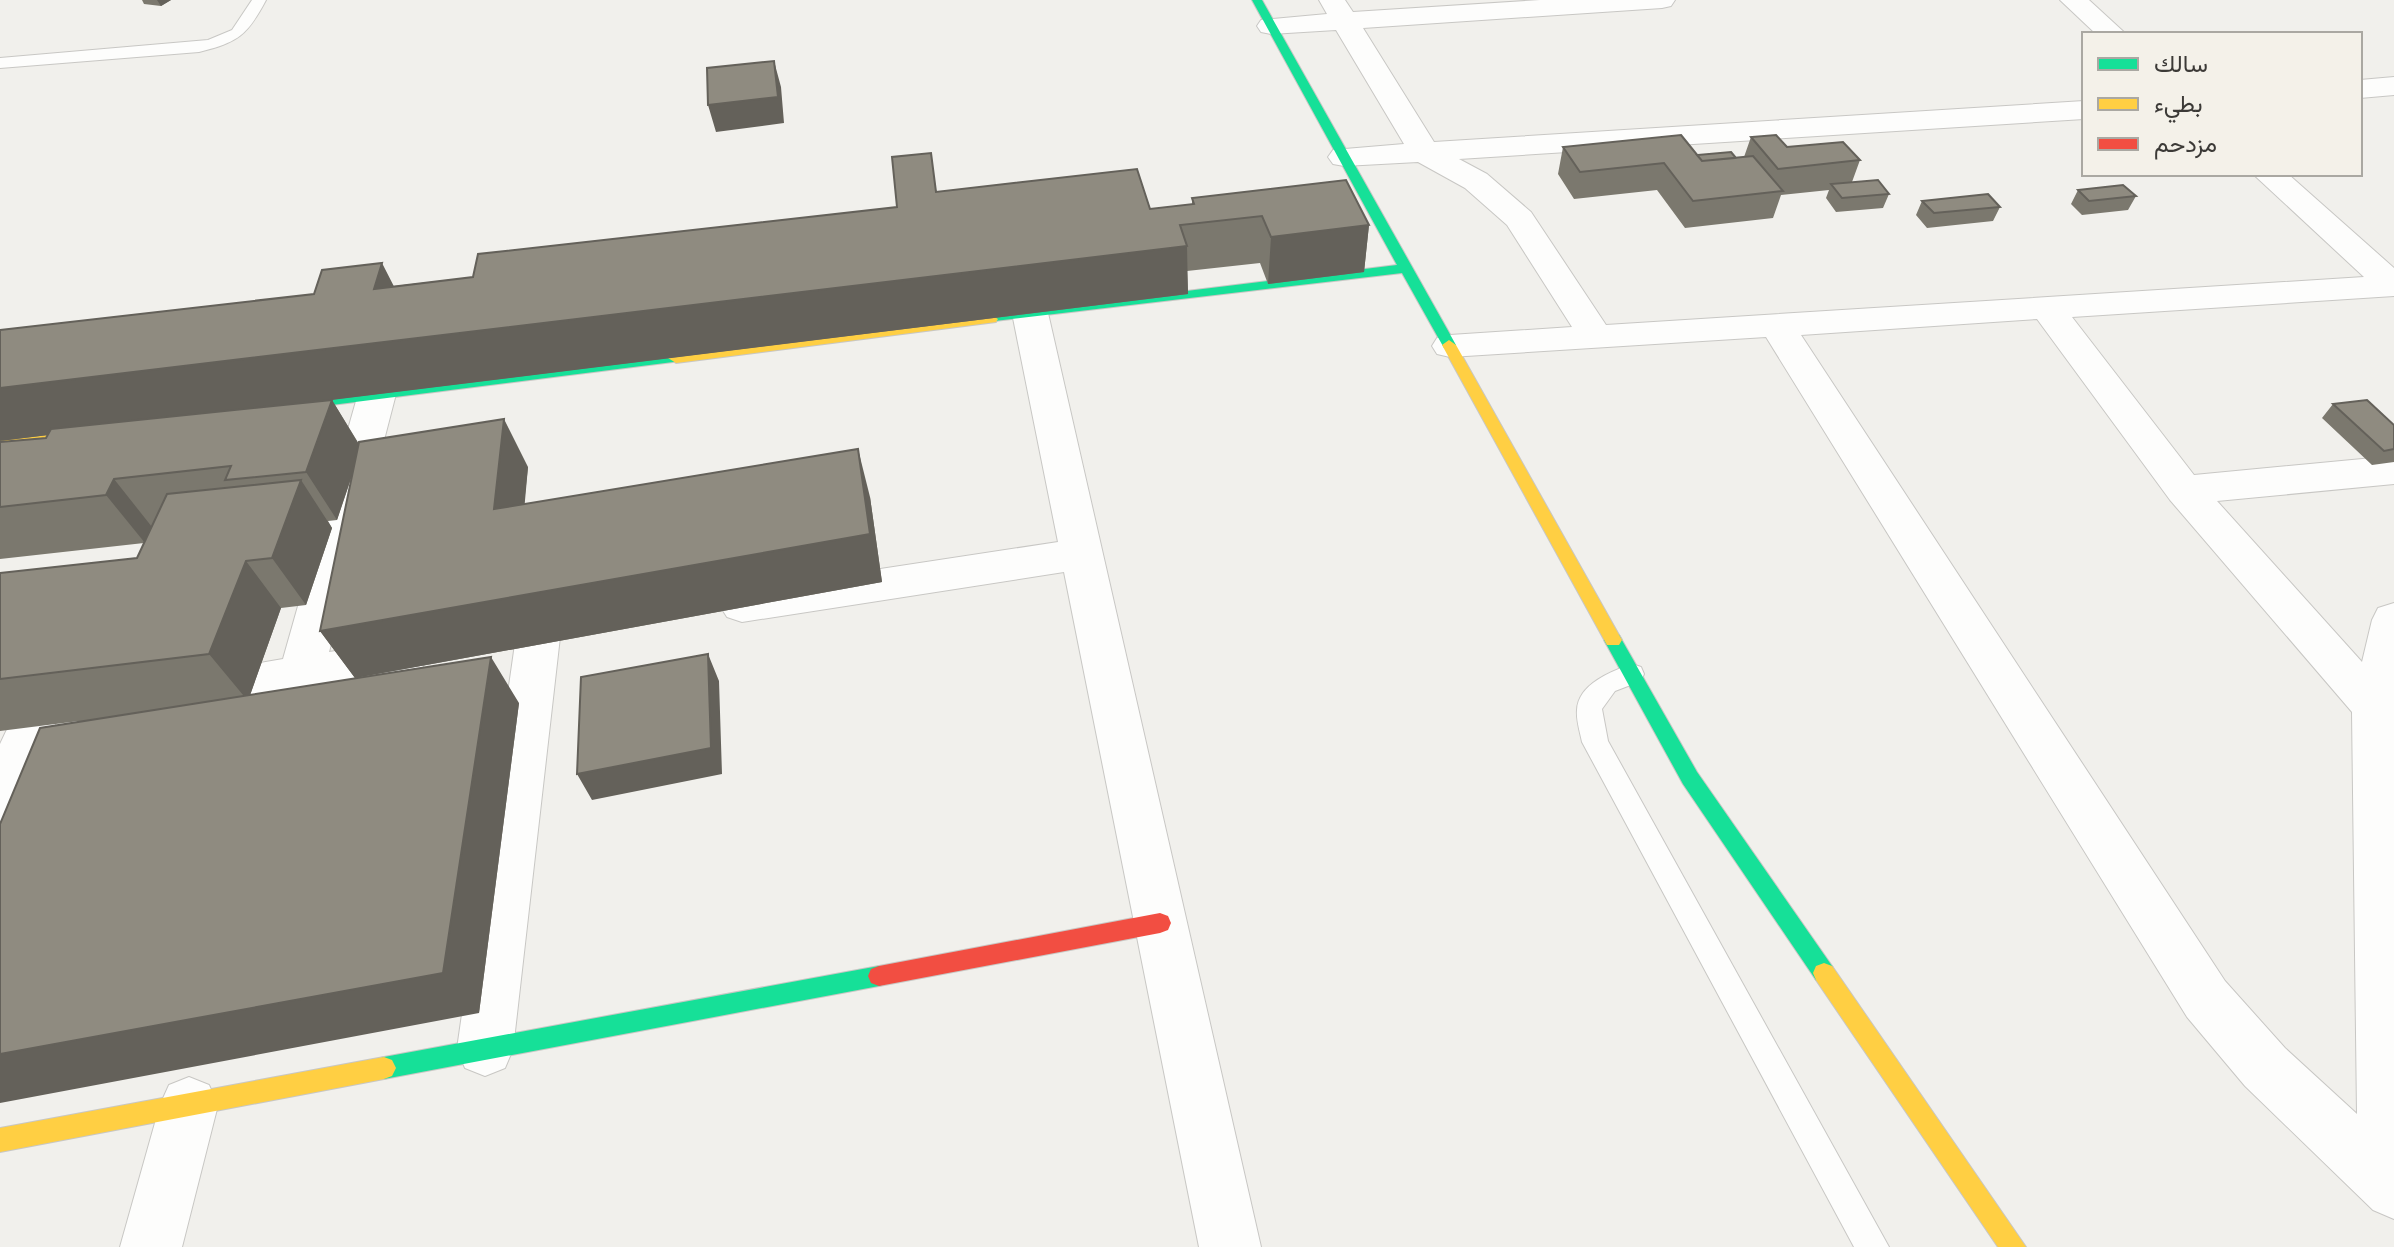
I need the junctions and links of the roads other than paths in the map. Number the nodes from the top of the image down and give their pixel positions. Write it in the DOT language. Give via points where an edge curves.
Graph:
graph roads {
  1 [pos="259,0"];
  2 [pos="1257,0"];
  3 [pos="1662,0"];
  4 [pos="2073,0"];
  5 [pos="1612,2"];
  6 [pos="1338,10"];
  7 [pos="1271,26"];
  8 [pos="2110,32"];
  9 [pos="0,63"];
  10 [pos="2394,86"];
  11 [pos="2362,89"];
  12 [pos="2082,110"];
  13 [pos="1425,153"];
  14 [pos="1344,157"];
  15 [pos="2271,176"];
  16 [pos="1405,268"];
  17 [pos="2394,286"];
  18 [pos="2047,308"];
  19 [pos="1030,313"];
  20 [pos="1777,325"];
  21 [pos="1596,337"];
  22 [pos="1450,346"];
  23 [pos="377,394"];
  24 [pos="235,412"];
  25 [pos="126,426"];
  26 [pos="0,441"];
  27 [pos="2394,470"];
  28 [pos="2184,490"];
  29 [pos="1082,554"];
  30 [pos="709,611"];
  31 [pos="2394,620"];
  32 [pos="539,637"];
  33 [pos="449,651"];
  34 [pos="301,674"];
  35 [pos="1632,674"];
  36 [pos="161,695"];
  37 [pos="83,707"];
  38 [pos="2375,707"];
  39 [pos="18,717"];
  40 [pos="0,801"];
  41 [pos="1160,923"];
  42 [pos="485,1049"];
  43 [pos="189,1105"];
  44 [pos="0,1140"];
  45 [pos="2390,1185"];
  46 [pos="151,1247"];
  47 [pos="1230,1247"];
  48 [pos="1872,1247"];
  49 [pos="2013,1247"];
  1 -- 9 [label="lane" via="243,30 199,47"];
  2 -- 7 [label="street"];
  3 -- 5 [label="street"];
  4 -- 8 [label="street"];
  5 -- 6 [label="street"];
  6 -- 7 [label="street"];
  6 -- 13 [label="street"];
  7 -- 14 [label="street"];
  10 -- 11 [label="street"];
  12 -- 13 [label="street"];
  13 -- 14 [label="street"];
  13 -- 21 [label="street" via="1476,181 1519,219"];
  14 -- 16 [label="street"];
  15 -- 17 [label="street"];
  16 -- 19 [label="street"];
  16 -- 22 [label="street"];
  17 -- 18 [label="street"];
  18 -- 20 [label="street"];
  18 -- 28 [label="street"];
  19 -- 23 [label="street"];
  19 -- 29 [label="street"];
  20 -- 21 [label="street"];
  20 -- 45 [label="street" via="2206,999 2265,1067"];
  21 -- 22 [label="street"];
  22 -- 35 [label="street"];
  23 -- 24 [label="street"];
  23 -- 34 [label="street"];
  25 -- 26 [label="street"];
  27 -- 28 [label="street"];
  28 -- 38 [label="street"];
  29 -- 30 [label="street"];
  29 -- 41 [label="street"];
  31 -- 38 [label="street"];
  32 -- 42 [label="street"];
  33 -- 34 [label="street"];
  34 -- 36 [label="street"];
  35 -- 48 [label="lane" via="1606,684 1589,708 1595,742"];
  35 -- 49 [label="street" via="1690,778"];
  37 -- 39 [label="street"];
  38 -- 45 [label="street"];
  39 -- 40 [label="street"];
  41 -- 42 [label="street"];
  41 -- 47 [label="street"];
  42 -- 43 [label="street"];
  43 -- 44 [label="street"];
  43 -- 46 [label="street"];
}
